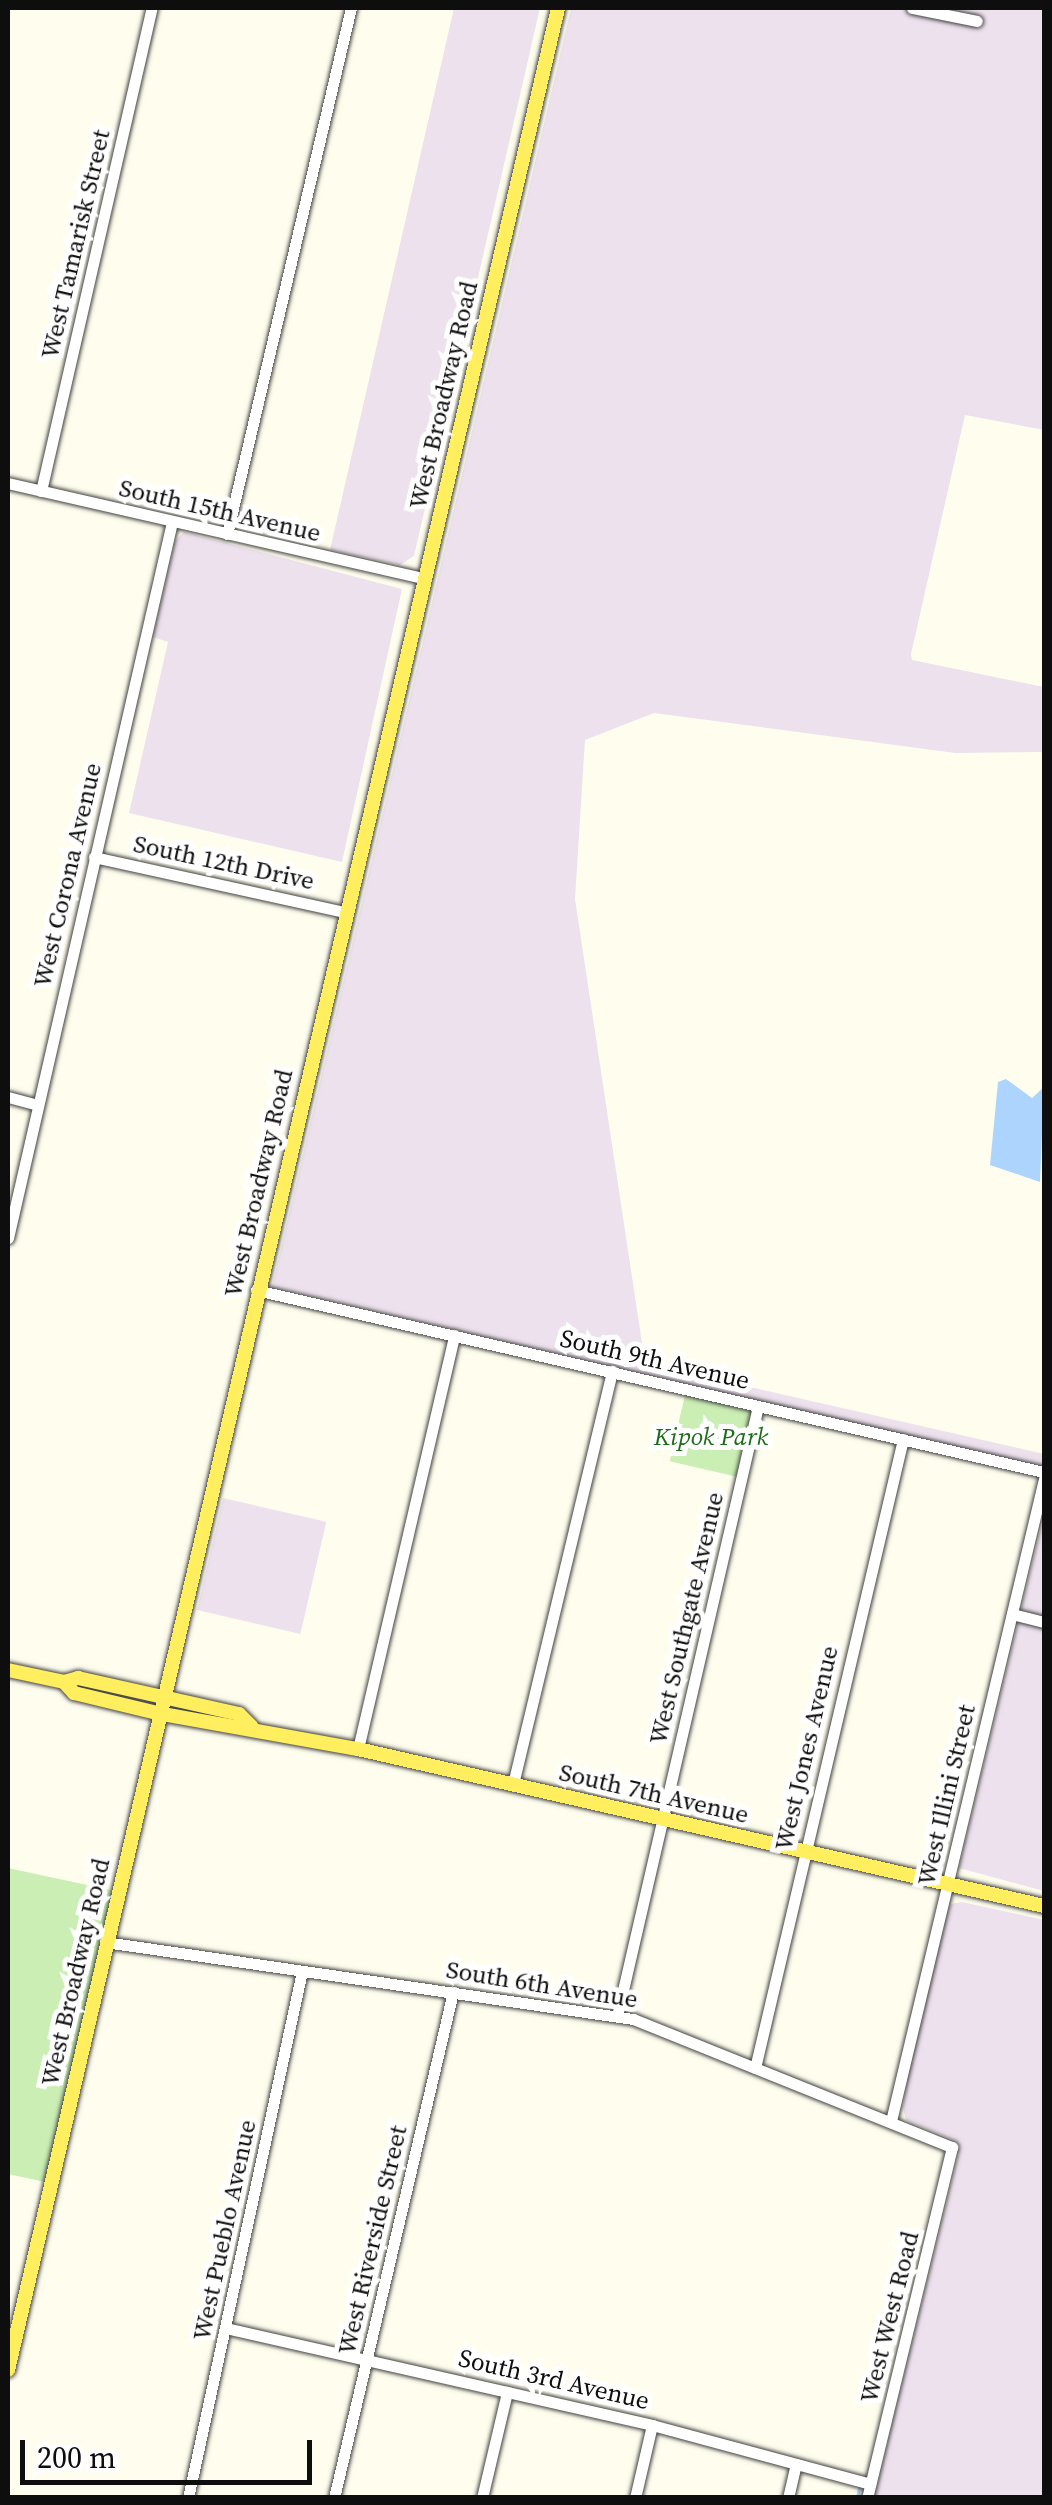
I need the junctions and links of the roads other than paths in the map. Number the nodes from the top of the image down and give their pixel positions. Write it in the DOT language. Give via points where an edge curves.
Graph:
graph roads {
  1 [pos="152,8"];
  2 [pos="351,8"];
  3 [pos="558,8"];
  4 [pos="912,8"];
  5 [pos="977,21"];
  6 [pos="8,483"];
  7 [pos="40,491"];
  8 [pos="172,522"];
  9 [pos="228,534"];
  10 [pos="424,578"];
  11 [pos="94,857"];
  12 [pos="344,912"];
  13 [pos="8,1097"];
  14 [pos="37,1104"];
  15 [pos="8,1238"];
  16 [pos="256,1290"];
  17 [pos="454,1335"];
  18 [pos="612,1371"];
  19 [pos="758,1406"];
  20 [pos="903,1439"];
  21 [pos="1044,1472"];
  22 [pos="1044,1480"];
  23 [pos="1012,1614"];
  24 [pos="1044,1622"];
  25 [pos="8,1670"];
  26 [pos="64,1682"];
  27 [pos="161,1696"];
  28 [pos="157,1712"];
  29 [pos="252,1726"];
  30 [pos="358,1749"];
  31 [pos="513,1784"];
  32 [pos="663,1818"];
  33 [pos="805,1852"];
  34 [pos="949,1885"];
  35 [pos="1044,1906"];
  36 [pos="105,1942"];
  37 [pos="302,1971"];
  38 [pos="453,1992"];
  39 [pos="617,2016"];
  40 [pos="756,2068"];
  41 [pos="890,2120"];
  42 [pos="952,2147"];
  43 [pos="226,2328"];
  44 [pos="367,2359"];
  45 [pos="8,2370"];
  46 [pos="507,2392"];
  47 [pos="652,2425"];
  48 [pos="796,2464"];
  49 [pos="870,2484"];
  50 [pos="188,2498"];
  51 [pos="334,2498"];
  52 [pos="482,2498"];
  53 [pos="635,2498"];
  54 [pos="788,2498"];
  55 [pos="867,2498"];
  1 -- 7 [label="street, West Tamarisk Street"];
  2 -- 9 [label="street"];
  3 -- 10 [label="main road, West Broadway Road"];
  4 -- 5 [label="street"];
  6 -- 7 [label="street, South 15th Avenue"];
  7 -- 8 [label="street, South 15th Avenue"];
  8 -- 9 [label="street, South 15th Avenue"];
  8 -- 11 [label="street, West Corona Avenue"];
  9 -- 10 [label="street, South 15th Avenue"];
  10 -- 12 [label="main road, West Broadway Road"];
  11 -- 12 [label="street, South 12th Drive"];
  11 -- 14 [label="street, West Corona Avenue"];
  12 -- 16 [label="main road, West Broadway Road"];
  13 -- 14 [label="street"];
  14 -- 15 [label="street, West Corona Avenue"];
  16 -- 17 [label="street, South 9th Avenue"];
  16 -- 27 [label="main road, West Broadway Road"];
  17 -- 18 [label="street, South 9th Avenue"];
  17 -- 30 [label="street"];
  18 -- 19 [label="street, South 9th Avenue"];
  18 -- 31 [label="street"];
  19 -- 20 [label="street, South 9th Avenue"];
  19 -- 32 [label="street, West Southgate Avenue"];
  20 -- 21 [label="street, South 9th Avenue"];
  20 -- 33 [label="street, West Jones Avenue"];
  22 -- 23 [label="street, West Illini Street"];
  23 -- 24 [label="street"];
  23 -- 34 [label="street, West Illini Street"];
  25 -- 26 [label="main road, South 7th Avenue"];
  26 -- 27 [label="main road, South 7th Avenue" via="78,1678"];
  26 -- 28 [label="main road, South 7th Avenue" via="74,1693"];
  27 -- 28 [label="main road, West Broadway Road"];
  27 -- 29 [label="main road, South 7th Avenue" via="239,1714"];
  28 -- 29 [label="main road, South 7th Avenue" via="238,1730"];
  28 -- 36 [label="main road, West Broadway Road"];
  29 -- 30 [label="main road, South 7th Avenue"];
  30 -- 31 [label="main road, South 7th Avenue"];
  31 -- 32 [label="main road, South 7th Avenue"];
  32 -- 33 [label="main road, South 7th Avenue"];
  32 -- 39 [label="street, West Southgate Avenue"];
  33 -- 34 [label="main road, South 7th Avenue"];
  33 -- 40 [label="street, West Jones Avenue"];
  34 -- 35 [label="main road, South 7th Avenue"];
  34 -- 41 [label="street, West Illini Street"];
  36 -- 37 [label="street, South 6th Avenue"];
  36 -- 45 [label="main road, West Broadway Road"];
  37 -- 38 [label="street, South 6th Avenue"];
  37 -- 43 [label="street, West Pueblo Avenue"];
  38 -- 39 [label="street, South 6th Avenue"];
  38 -- 44 [label="street, West Riverside Street"];
  39 -- 40 [label="street, South 6th Avenue"];
  40 -- 41 [label="street, South 6th Avenue"];
  41 -- 42 [label="street, South 6th Avenue"];
  42 -- 49 [label="street, West West Road"];
  43 -- 44 [label="street, South 3rd Avenue"];
  43 -- 50 [label="street, West Pueblo Avenue"];
  44 -- 46 [label="street, South 3rd Avenue"];
  44 -- 51 [label="street, West Riverside Street"];
  46 -- 47 [label="street, South 3rd Avenue"];
  46 -- 52 [label="street"];
  47 -- 48 [label="street, South 3rd Avenue"];
  47 -- 53 [label="street"];
  48 -- 49 [label="street, South 3rd Avenue"];
  48 -- 54 [label="street"];
  49 -- 55 [label="street, West West Road"];
}
